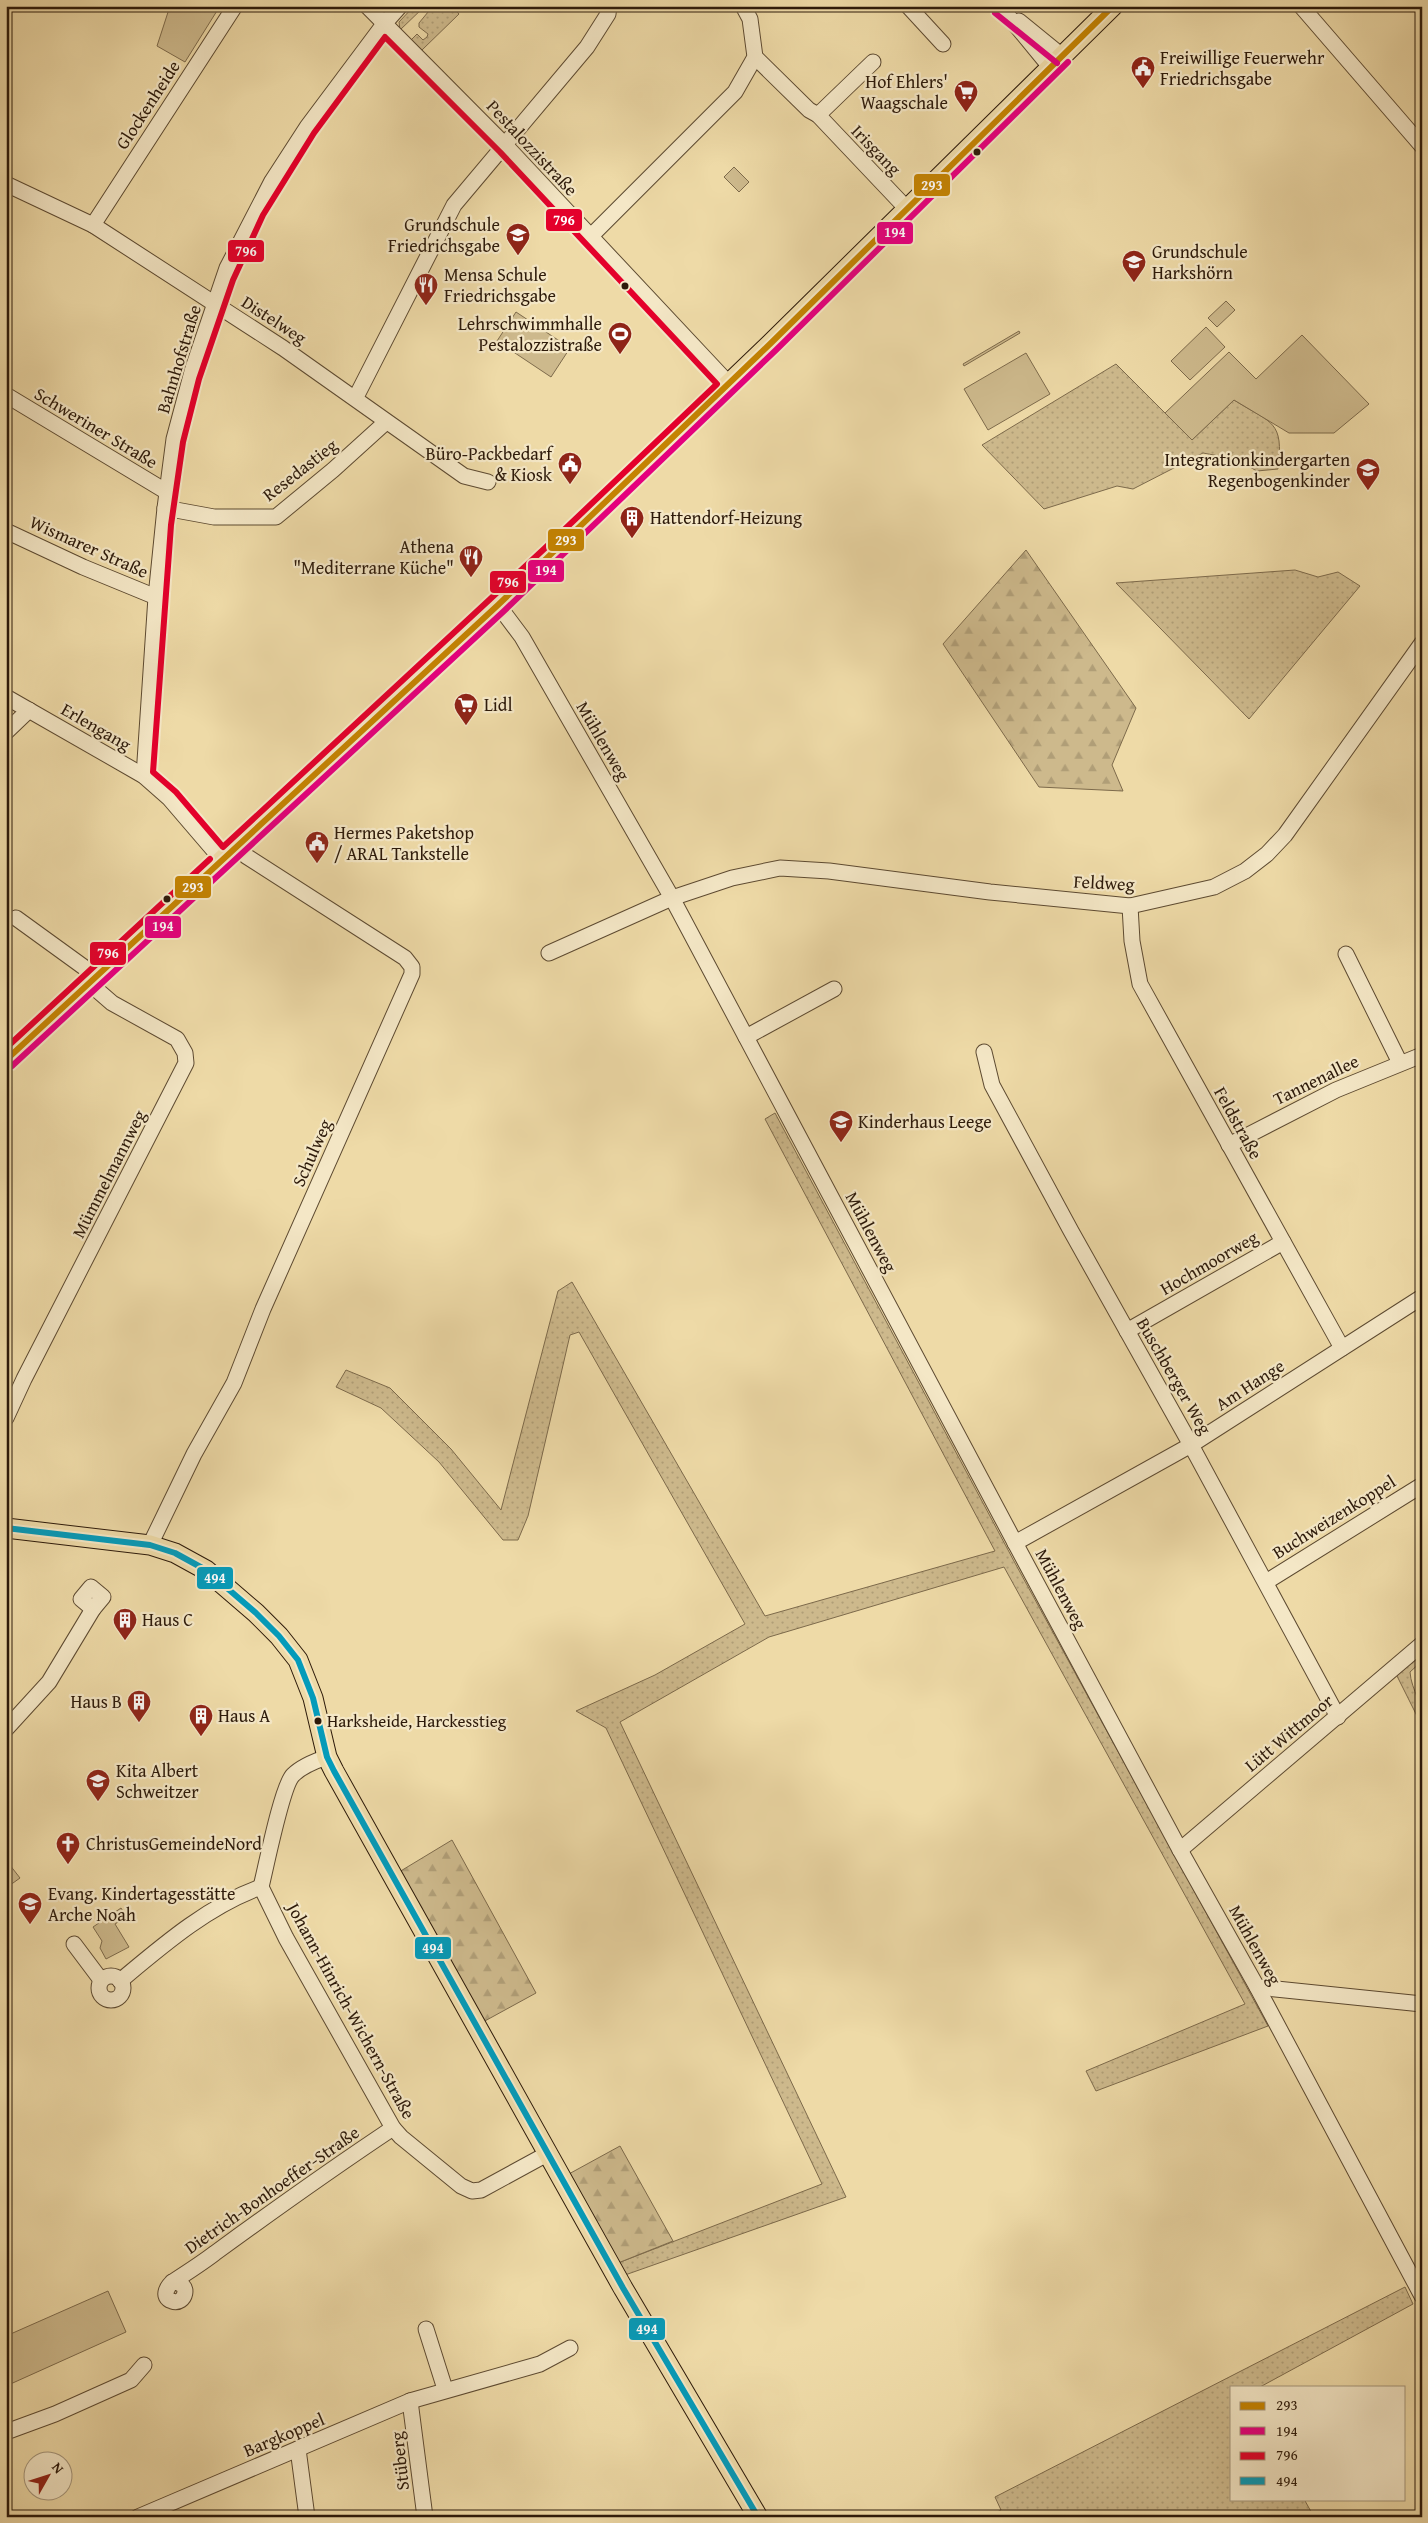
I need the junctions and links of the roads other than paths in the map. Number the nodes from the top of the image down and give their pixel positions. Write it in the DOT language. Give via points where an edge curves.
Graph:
graph roads {
  1 [pos="235,6"];
  2 [pos="367,6"];
  3 [pos="400,6"];
  4 [pos="609,6"];
  5 [pos="743,6"];
  6 [pos="908,6"];
  7 [pos="1113,6"];
  8 [pos="1301,6"];
  9 [pos="1003,9"];
  10 [pos="384,24"];
  11 [pos="943,44"];
  12 [pos="755,57"];
  13 [pos="873,62"];
  14 [pos="1057,62"];
  15 [pos="818,116"];
  16 [pos="506,146"];
  17 [pos="1422,146"];
  18 [pos="6,184"];
  19 [pos="908,210"];
  20 [pos="93,225"];
  21 [pos="590,237"];
  22 [pos="215,304"];
  23 [pos="729,384"];
  24 [pos="6,395"];
  25 [pos="356,397"];
  26 [pos="386,422"];
  27 [pos="488,482"];
  28 [pos="166,500"];
  29 [pos="6,531"];
  30 [pos="156,597"];
  31 [pos="498,605"];
  32 [pos="1422,643"];
  33 [pos="6,697"];
  34 [pos="29,710"];
  35 [pos="6,732"];
  36 [pos="144,776"];
  37 [pos="237,848"];
  38 [pos="223,861"];
  39 [pos="672,898"];
  40 [pos="1130,906"];
  41 [pos="16,918"];
  42 [pos="549,953"];
  43 [pos="1346,954"];
  44 [pos="93,979"];
  45 [pos="834,989"];
  46 [pos="746,1037"];
  47 [pos="984,1052"];
  48 [pos="1422,1054"];
  49 [pos="6,1060"];
  50 [pos="1400,1063"];
  51 [pos="1229,1145"];
  52 [pos="1283,1242"];
  53 [pos="1422,1297"];
  54 [pos="1127,1331"];
  55 [pos="1342,1348"];
  56 [pos="6,1418"];
  57 [pos="1191,1445"];
  58 [pos="1422,1485"];
  59 [pos="6,1528"];
  60 [pos="1016,1543"];
  61 [pos="150,1545"];
  62 [pos="1266,1582"];
  63 [pos="92,1609"];
  64 [pos="1422,1644"];
  65 [pos="1338,1717"];
  66 [pos="6,1729"];
  67 [pos="327,1757"];
  68 [pos="1180,1850"];
  69 [pos="261,1887"];
  70 [pos="74,1944"];
  71 [pos="101,1980"];
  72 [pos="120,1981"];
  73 [pos="1257,1987"];
  74 [pos="1422,2004"];
  75 [pos="393,2128"];
  76 [pos="547,2154"];
  77 [pos="172,2282"];
  78 [pos="1422,2296"];
  79 [pos="426,2329"];
  80 [pos="570,2348"];
  81 [pos="144,2365"];
  82 [pos="445,2390"];
  83 [pos="410,2400"];
  84 [pos="6,2432"];
  85 [pos="298,2449"];
  86 [pos="138,2517"];
  87 [pos="307,2517"];
  88 [pos="426,2517"];
  89 [pos="758,2517"];
  1 -- 20 [label="street, Glockenheide"];
  2 -- 10 [label="street, Pestalozzistraße"];
  3 -- 10 [label="street, Bahnhofstraße"];
  4 -- 16 [label="street" via="608,14 587,47"];
  5 -- 12 [label="street" via="750,19"];
  6 -- 11 [label="street"];
  7 -- 14 [label="main road"];
  8 -- 17 [label="street"];
  9 -- 14 [label="street"];
  10 -- 16 [label="street, Pestalozzistraße"];
  10 -- 22 [label="street, Bahnhofstraße" via="272,181 241,238"];
  12 -- 15 [label="street, Irisgang"];
  12 -- 21 [label="street" via="736,92"];
  13 -- 15 [label="street"];
  14 -- 19 [label="main road"];
  15 -- 19 [label="street, Irisgang"];
  16 -- 21 [label="street, Pestalozzistraße"];
  16 -- 25 [label="street" via="454,205"];
  18 -- 20 [label="street, Distelweg"];
  19 -- 23 [label="main road"];
  20 -- 22 [label="street, Distelweg"];
  21 -- 23 [label="street, Pestalozzistraße"];
  22 -- 25 [label="street, Distelweg"];
  22 -- 28 [label="street, Bahnhofstraße" via="174,439"];
  23 -- 31 [label="main road"];
  24 -- 28 [label="street, Schweriner Straße"];
  25 -- 26 [label="street, Distelweg"];
  26 -- 27 [label="street, Distelweg" via="464,476"];
  26 -- 28 [label="street, Resedastieg" via="276,517 214,517"];
  28 -- 30 [label="street, Bahnhofstraße"];
  29 -- 30 [label="street, Wismarer Straße"];
  30 -- 36 [label="street, Bahnhofstraße"];
  31 -- 37 [label="main road"];
  31 -- 39 [label="street, Mühlenweg" via="522,637"];
  32 -- 40 [label="street, Feldweg" via="1285,835 1267,854 1214,888"];
  33 -- 34 [label="street, Erlengang"];
  34 -- 35 [label="street"];
  34 -- 36 [label="street, Erlengang"];
  36 -- 38 [label="street, Erlengang" via="169,798"];
  37 -- 38 [label="main road"];
  37 -- 61 [label="street, Schulweg" via="405,958 412,967 412,974 263,1309 234,1383 194,1454"];
  38 -- 44 [label="main road"];
  39 -- 40 [label="street, Feldweg" via="732,878 780,868"];
  39 -- 42 [label="street"];
  39 -- 46 [label="street, Mühlenweg"];
  40 -- 51 [label="street, Feldstraße" via="1140,984"];
  41 -- 44 [label="street, Mümmelmannweg"];
  43 -- 50 [label="street"];
  44 -- 49 [label="main road"];
  44 -- 56 [label="street, Mümmelmannweg" via="112,1003 177,1039 185,1053 186,1063"];
  45 -- 46 [label="street"];
  46 -- 60 [label="street, Mühlenweg"];
  47 -- 54 [label="street, Buschberger Weg" via="992,1085"];
  48 -- 50 [label="street, Tannenallee"];
  50 -- 51 [label="street, Tannenallee" via="1336,1090"];
  51 -- 52 [label="street, Feldstraße"];
  52 -- 54 [label="street, Hochmoorweg"];
  52 -- 55 [label="street, Feldstraße"];
  53 -- 55 [label="street, Am Hange"];
  54 -- 57 [label="street, Buschberger Weg"];
  55 -- 57 [label="street, Am Hange"];
  57 -- 60 [label="street, Am Hange"];
  57 -- 62 [label="street, Buschberger Weg"];
  58 -- 62 [label="street, Buchweizenkoppel"];
  59 -- 61 [label="main road"];
  60 -- 68 [label="street, Mühlenweg"];
  61 -- 67 [label="main road" via="175,1553 206,1570 279,1636 305,1674"];
  62 -- 65 [label="street, Buschberger Weg"];
  63 -- 66 [label="street" via="49,1682"];
  64 -- 65 [label="street, Lütt Wittmoor"];
  65 -- 68 [label="street, Lütt Wittmoor"];
  67 -- 69 [label="street" via="310,1763 292,1776 278,1814"];
  67 -- 76 [label="main road"];
  68 -- 73 [label="street, Mühlenweg"];
  69 -- 72 [label="street" via="235,1896 181,1932"];
  69 -- 75 [label="street, Johann-Hinrich-Wichern-Straße" via="286,1938"];
  70 -- 71 [label="street"];
  71 -- 72 [label="street" via="111,1976"];
  71 -- 72 [label="street" via="99,1992 108,2001 121,1995 123,1985"];
  73 -- 74 [label="street"];
  73 -- 78 [label="street, Mühlenweg"];
  75 -- 76 [label="street, Johann-Hinrich-Wichern-Straße" via="472,2191 481,2190"];
  75 -- 77 [label="street, Dietrich-Bonhoeffer-Straße"];
  76 -- 89 [label="main road"];
  79 -- 82 [label="street"];
  80 -- 82 [label="street, Bargkoppel" via="540,2364"];
  81 -- 84 [label="street" via="131,2380"];
  82 -- 83 [label="street, Bargkoppel"];
  83 -- 85 [label="street, Bargkoppel"];
  83 -- 88 [label="street, Stüberg"];
  85 -- 86 [label="street, Bargkoppel"];
  85 -- 87 [label="street"];
}
